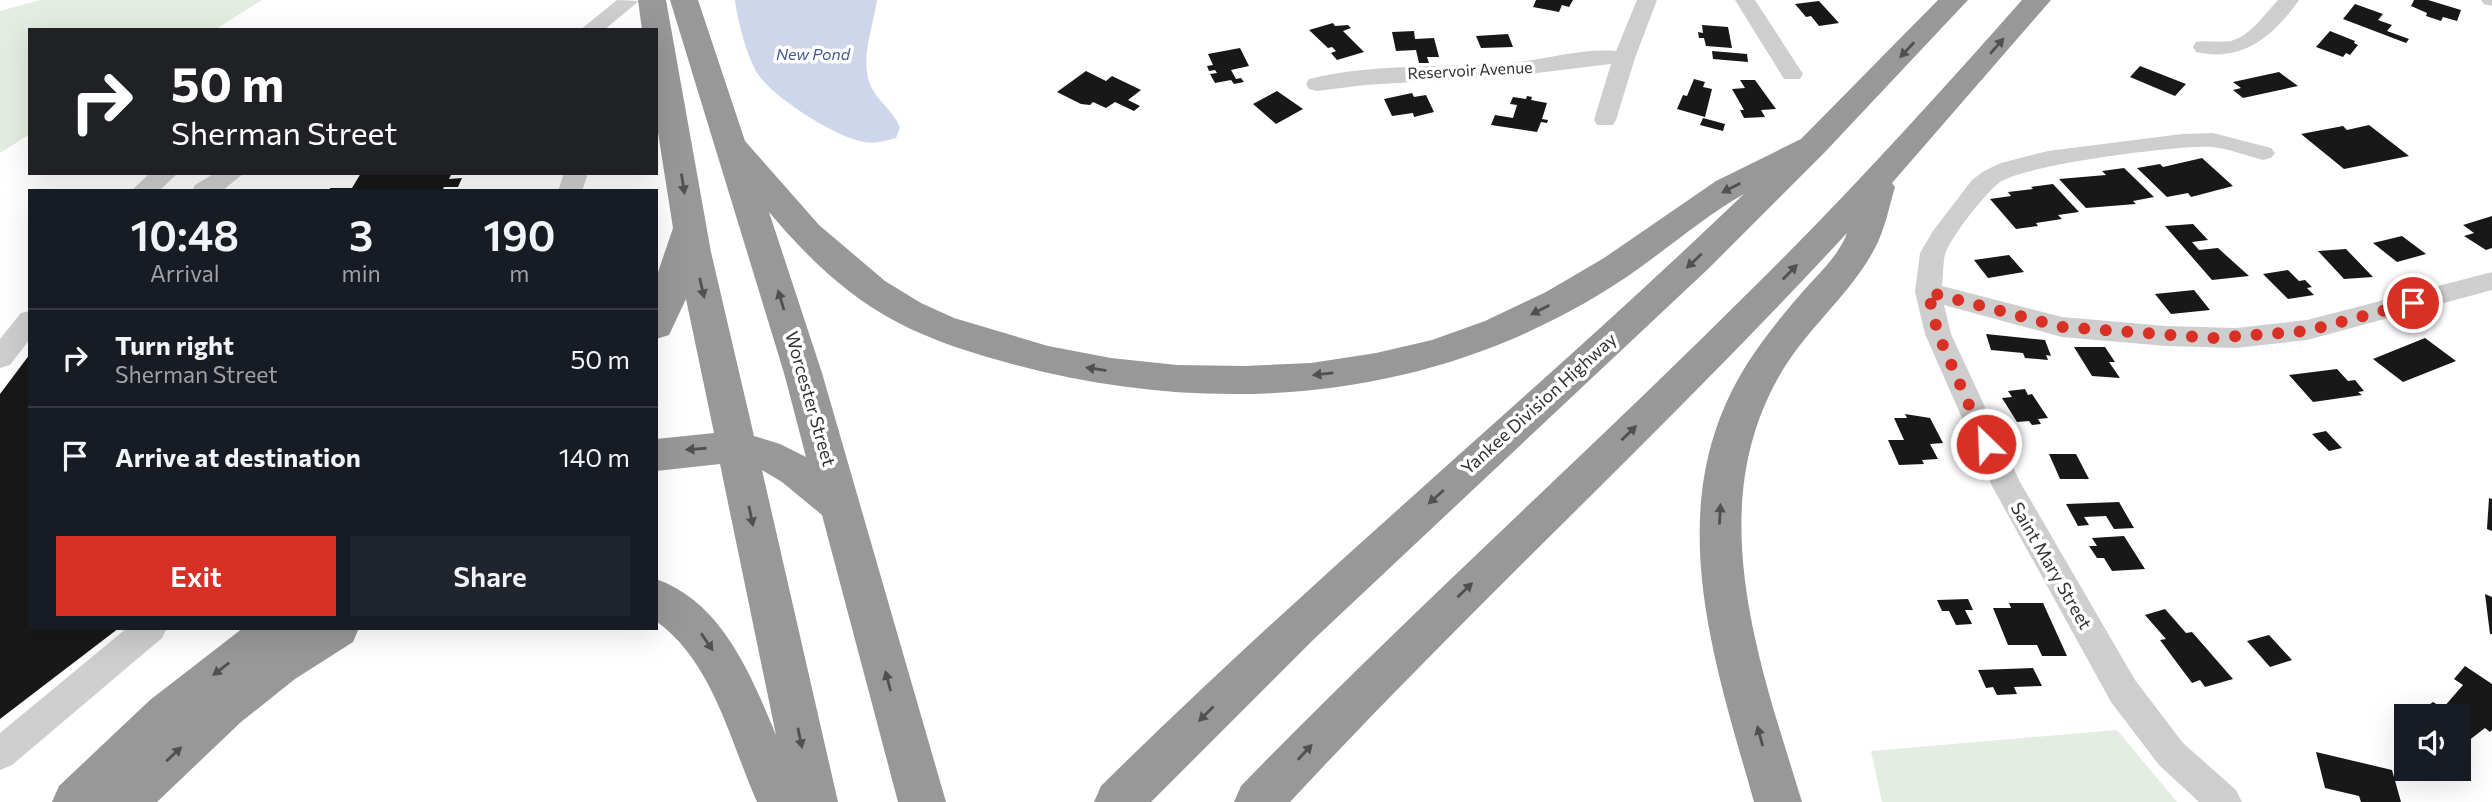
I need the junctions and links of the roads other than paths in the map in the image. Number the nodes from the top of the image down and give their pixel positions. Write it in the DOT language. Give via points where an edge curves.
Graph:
graph roads {
  1 [pos="637,0"];
  2 [pos="684,0"];
  3 [pos="699,0"];
  4 [pos="1647,0"];
  5 [pos="1745,0"];
  6 [pos="1954,0"];
  7 [pos="2037,0"];
  8 [pos="2288,0"];
  9 [pos="593,28"];
  10 [pos="635,28"];
  11 [pos="645,28"];
  12 [pos="2204,47"];
  13 [pos="701,55"];
  14 [pos="1624,58"];
  15 [pos="1792,74"];
  16 [pos="658,77"];
  17 [pos="1317,84"];
  18 [pos="658,102"];
  19 [pos="1605,120"];
  20 [pos="1814,145"];
  21 [pos="732,146"];
  22 [pos="677,147"];
  23 [pos="2263,153"];
  24 [pos="1883,173"];
  25 [pos="163,175"];
  26 [pos="229,175"];
  27 [pos="146,189"];
  28 [pos="207,189"];
  29 [pos="689,221"];
  30 [pos="2492,281"];
  31 [pos="1928,292"];
  32 [pos="658,321"];
  33 [pos="27,327"];
  34 [pos="0,358"];
  35 [pos="737,450"];
  36 [pos="658,456"];
  37 [pos="841,507"];
  38 [pos="658,598"];
  39 [pos="149,630"];
  40 [pos="273,630"];
  41 [pos="334,630"];
  42 [pos="0,754"];
  43 [pos="76,802"];
  44 [pos="125,802"];
  45 [pos="781,802"];
  46 [pos="814,802"];
  47 [pos="922,802"];
  48 [pos="1118,802"];
  49 [pos="1258,802"];
  50 [pos="1778,802"];
  51 [pos="2224,802"];
  1 -- 9 [label="street"];
  1 -- 10 [label="highway"];
  1 -- 11 [label="highway"];
  2 -- 13 [label="highway, Worcester Street"];
  3 -- 13 [label="highway"];
  4 -- 14 [label="street"];
  5 -- 15 [label="street"];
  6 -- 20 [label="highway, Yankee Division Highway, one-way"];
  24 -- 7 [label="highway, one-way"];
  8 -- 12 [label="street" via="2253,40 2232,48"];
  13 -- 21 [label="highway, Worcester Street"];
  14 -- 17 [label="street, Reservoir Avenue" via="1599,56 1518,69 1390,75"];
  14 -- 19 [label="street"];
  16 -- 22 [label="highway"];
  18 -- 22 [label="highway"];
  20 -- 21 [label="highway, one-way" via="1717,195 1574,292 1494,332 1362,369 1228,379 1132,374 1058,362 979,341 921,318 867,287 821,250"];
  20 -- 48 [label="highway, Yankee Division Highway, one-way" via="1606,344 1293,629"];
  37 -- 21 [label="highway, Worcester Street, one-way"];
  22 -- 29 [label="highway, one-way"];
  23 -- 31 [label="street, Saint Mary Street" via="2213,140 2182,141 2048,159 1999,172 1981,186 1937,245"];
  49 -- 24 [label="highway, one-way" via="1440,615 1773,289"];
  50 -- 24 [label="highway, one-way" via="1727,611 1719,532 1723,474 1745,402 1785,340 1856,252"];
  25 -- 27 [label="street"];
  26 -- 28 [label="street"];
  29 -- 32 [label="highway" via="673,285"];
  29 -- 35 [label="highway, one-way"];
  30 -- 31 [label="street" via="2307,331 2225,338 2062,327"];
  31 -- 51 [label="street, Saint Mary Street" via="1938,334 2001,476 2111,670 2171,754"];
  33 -- 34 [label="street"];
  35 -- 36 [label="highway, one-way" via="684,450"];
  35 -- 37 [label="highway" via="780,461"];
  35 -- 46 [label="highway, one-way"];
  47 -- 37 [label="highway, Worcester Street, one-way"];
  38 -- 45 [label="highway, one-way" via="680,613 709,644"];
  39 -- 42 [label="street"];
  40 -- 43 [label="highway, one-way" via="166,715"];
  44 -- 41 [label="highway, one-way" via="238,698"];
}
